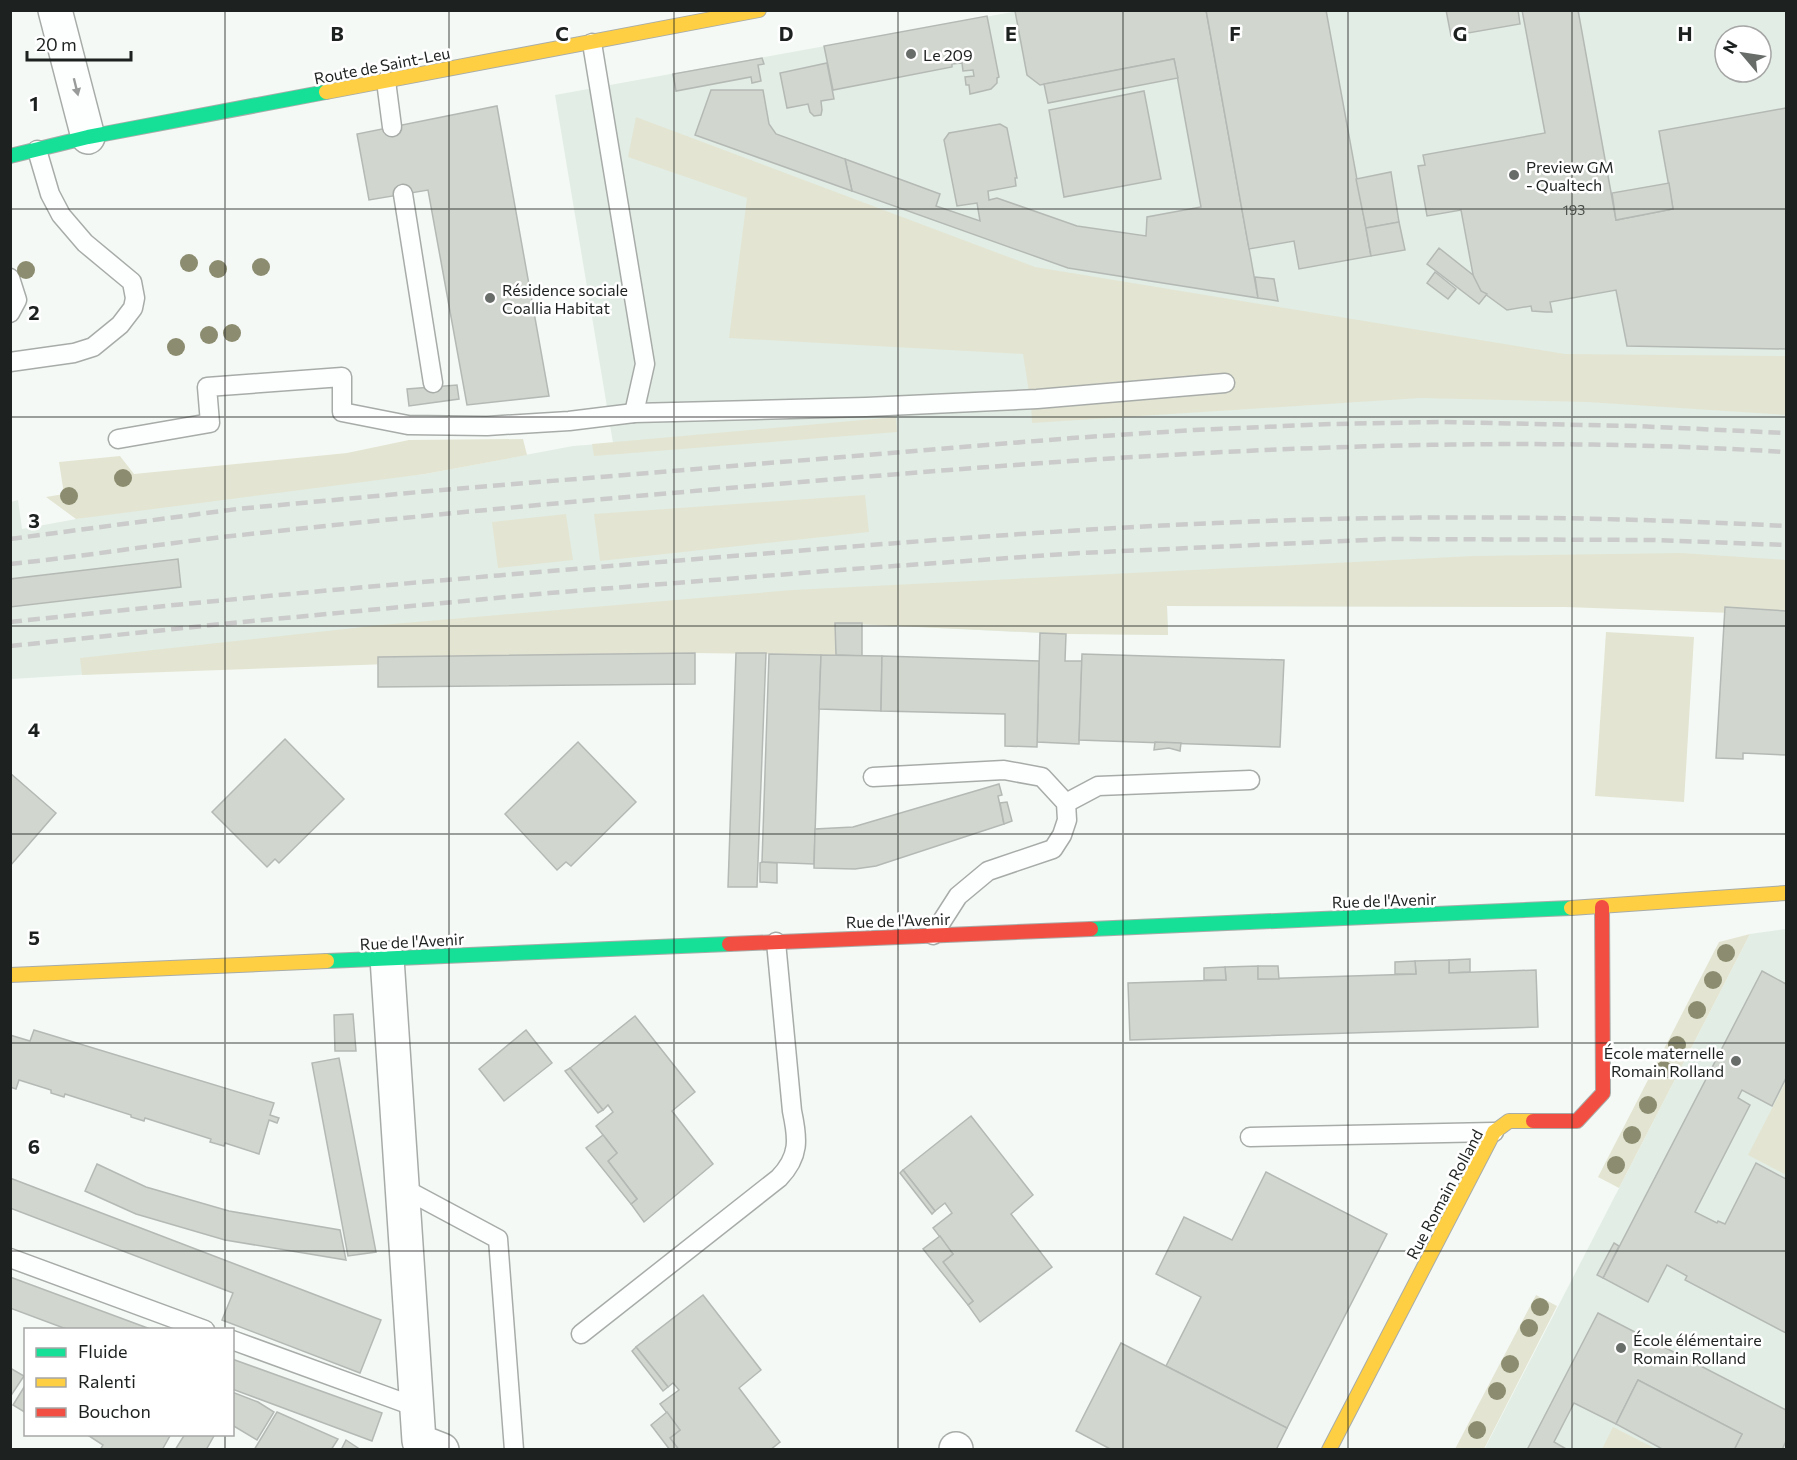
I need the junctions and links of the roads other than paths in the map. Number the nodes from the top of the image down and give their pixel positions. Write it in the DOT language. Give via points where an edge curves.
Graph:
graph roads {
  1 [pos="55,10"];
  2 [pos="759,10"];
  3 [pos="592,43"];
  4 [pos="386,81"];
  5 [pos="392,128"];
  6 [pos="88,137"];
  7 [pos="37,150"];
  8 [pos="10,156"];
  9 [pos="403,194"];
  10 [pos="10,278"];
  11 [pos="10,313"];
  12 [pos="10,362"];
  13 [pos="433,383"];
  14 [pos="1225,383"];
  15 [pos="634,413"];
  16 [pos="118,439"];
  17 [pos="873,777"];
  18 [pos="1250,780"];
  19 [pos="1066,803"];
  20 [pos="1786,893"];
  21 [pos="1602,907"];
  22 [pos="933,935"];
  23 [pos="776,942"];
  24 [pos="387,958"];
  25 [pos="10,975"];
  26 [pos="1494,1132"];
  27 [pos="1250,1137"];
  28 [pos="401,1187"];
  29 [pos="10,1258"];
  30 [pos="202,1328"];
  31 [pos="581,1334"];
  32 [pos="234,1341"];
  33 [pos="416,1407"];
  34 [pos="426,1447"];
  35 [pos="514,1449"];
  36 [pos="1329,1449"];
  1 -- 6 [label="street, one-way"];
  2 -- 3 [label="street, Route de Saint-Leu"];
  3 -- 4 [label="street, Route de Saint-Leu"];
  3 -- 15 [label="lane" via="645,364"];
  4 -- 5 [label="lane"];
  4 -- 6 [label="street, Route de Saint-Leu"];
  6 -- 7 [label="street, Route de Saint-Leu"];
  7 -- 8 [label="street, Route de Saint-Leu"];
  7 -- 12 [label="lane" via="50,194 61,215 85,243 132,282 135,298 133,308 120,325 93,347"];
  9 -- 13 [label="lane"];
  10 -- 11 [label="lane" via="17,300"];
  14 -- 15 [label="lane" via="1025,399"];
  15 -- 16 [label="lane" via="499,426 408,425 342,412 342,377 207,387 210,423"];
  17 -- 19 [label="lane" via="1004,770 1042,777"];
  18 -- 19 [label="lane" via="1098,786"];
  19 -- 22 [label="lane" via="1067,820 1053,849 988,872 958,896"];
  20 -- 21 [label="street, Rue de l'Avenir"];
  21 -- 22 [label="street, Rue de l'Avenir"];
  21 -- 26 [label="street, Rue Romain Rolland" via="1603,1093 1577,1121 1509,1121"];
  22 -- 23 [label="street, Rue de l'Avenir"];
  23 -- 24 [label="street, Rue de l'Avenir"];
  23 -- 31 [label="lane" via="796,1131 796,1150 790,1167"];
  24 -- 25 [label="street, Rue de l'Avenir"];
  24 -- 28 [label="street"];
  26 -- 27 [label="lane"];
  26 -- 36 [label="street, Rue Romain Rolland"];
  28 -- 33 [label="street"];
  28 -- 35 [label="lane" via="498,1239"];
  29 -- 30 [label="lane"];
  32 -- 33 [label="lane"];
  33 -- 34 [label="street"];
}
